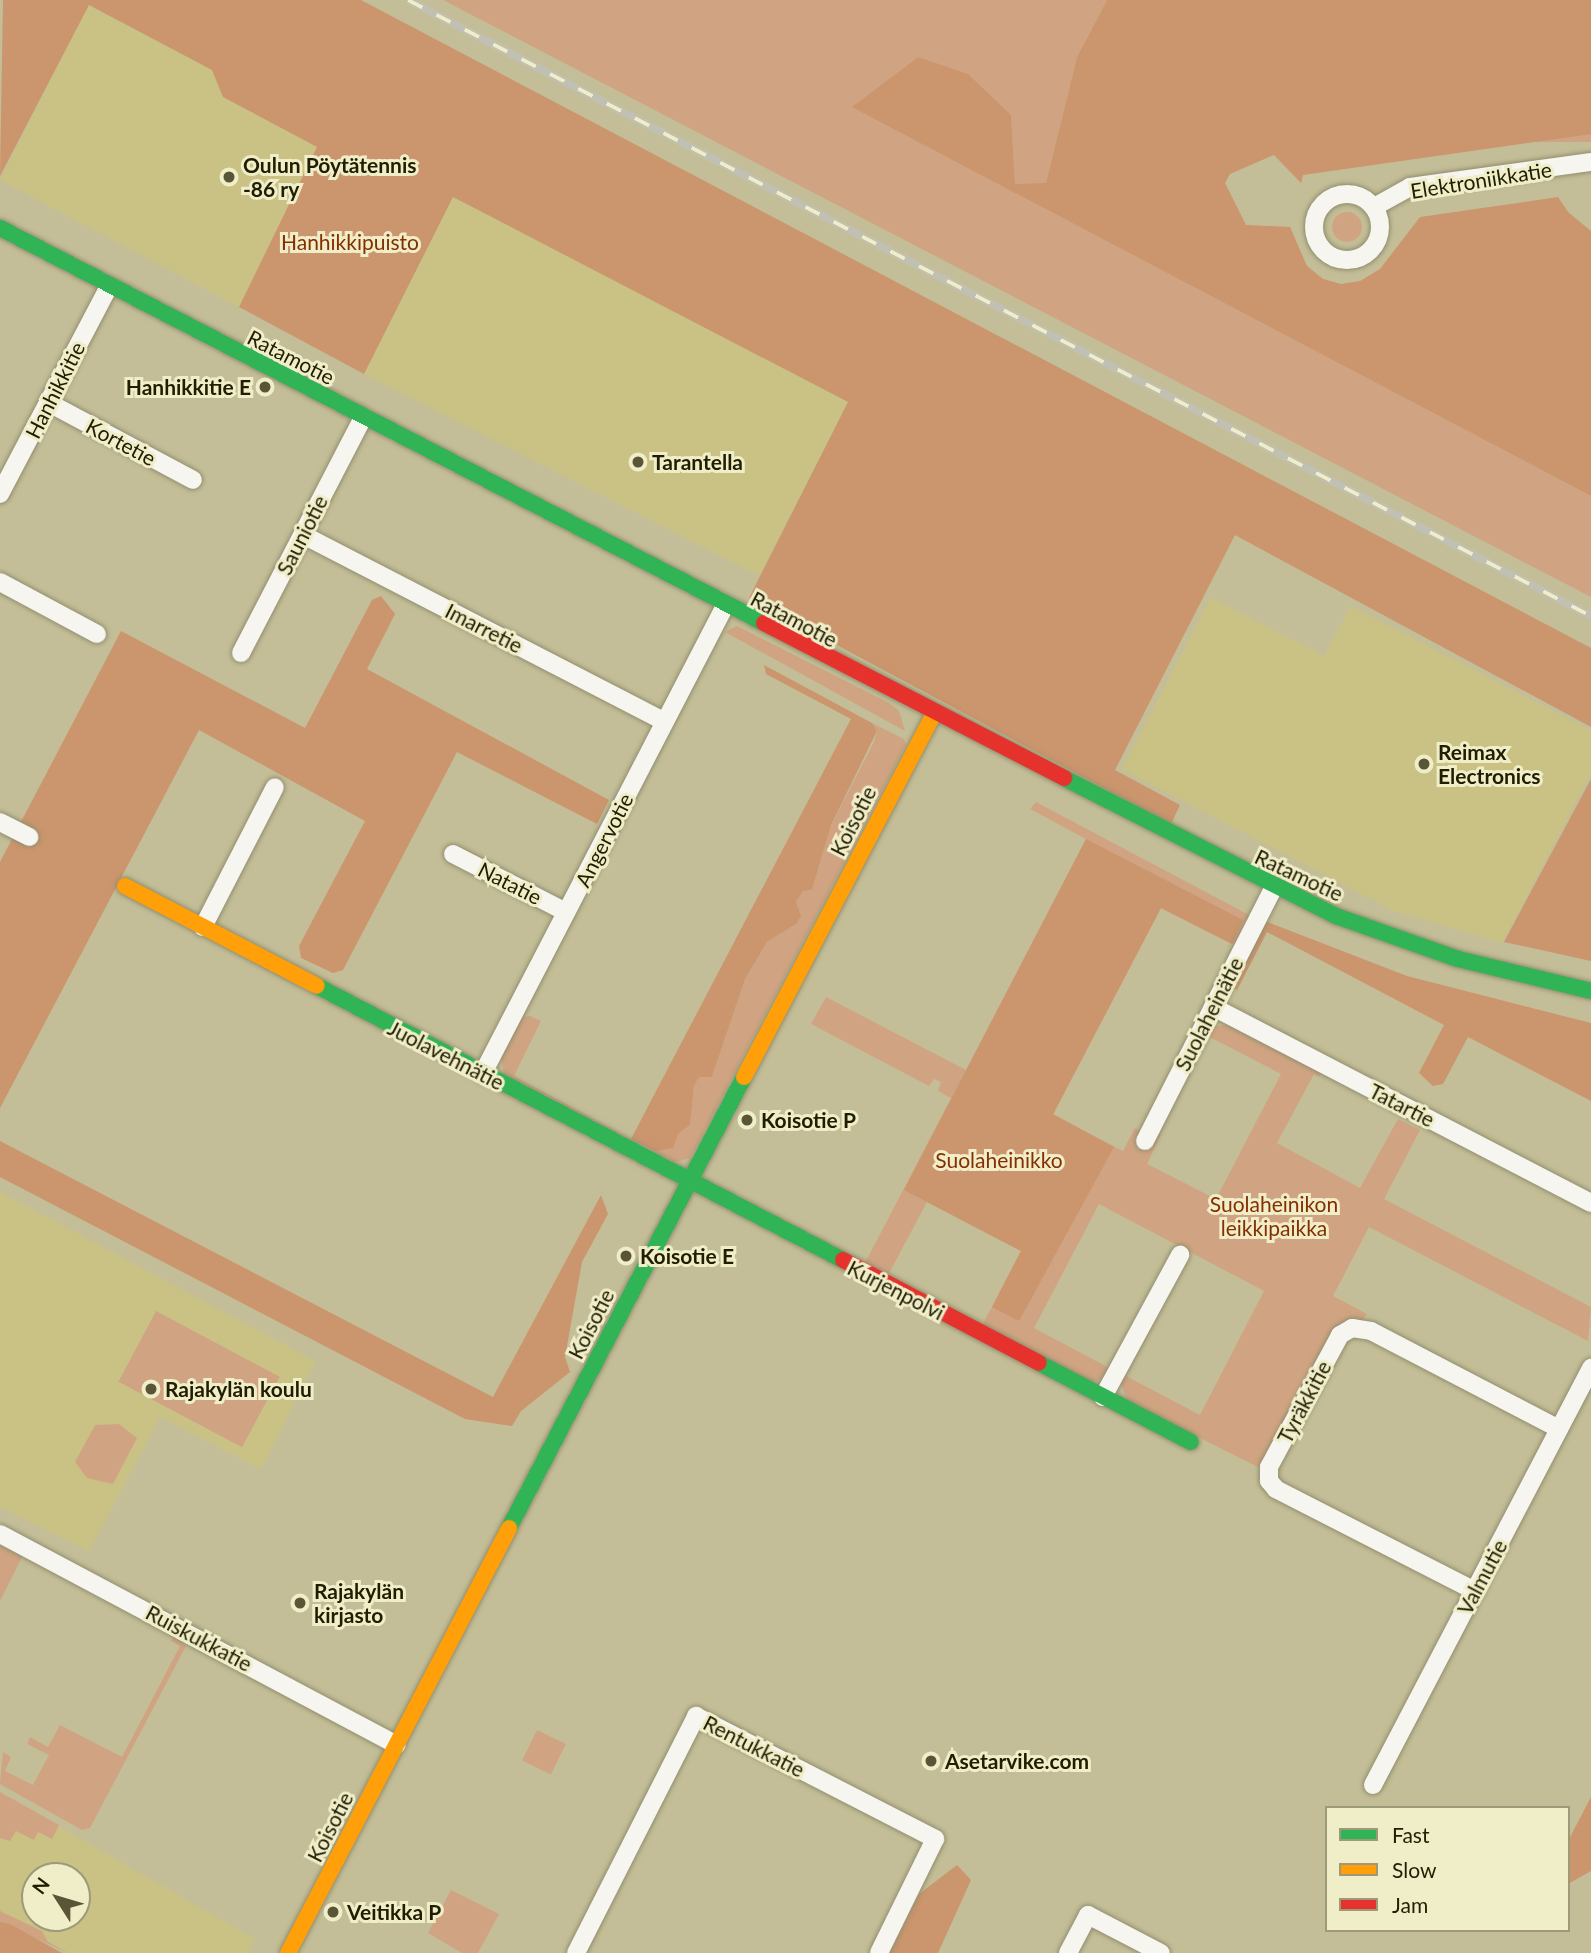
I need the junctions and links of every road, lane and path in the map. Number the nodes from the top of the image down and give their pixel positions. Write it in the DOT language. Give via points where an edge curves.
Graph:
graph roads {
  1 [pos="1591,162"];
  2 [pos="1374,207"];
  3 [pos="0,229"];
  4 [pos="109,286"];
  5 [pos="49,403"];
  6 [pos="363,418"];
  7 [pos="193,480"];
  8 [pos="0,494"];
  9 [pos="303,534"];
  10 [pos="0,582"];
  11 [pos="725,606"];
  12 [pos="97,634"];
  13 [pos="241,653"];
  14 [pos="933,715"];
  15 [pos="665,722"];
  16 [pos="275,788"];
  17 [pos="0,822"];
  18 [pos="29,837"];
  19 [pos="453,853"];
  20 [pos="125,886"];
  21 [pos="1274,887"];
  22 [pos="566,912"];
  23 [pos="203,926"];
  24 [pos="1591,991"];
  25 [pos="1213,1007"];
  26 [pos="483,1073"];
  27 [pos="1145,1141"];
  28 [pos="689,1182"];
  29 [pos="1591,1203"];
  30 [pos="1180,1255"];
  31 [pos="1591,1368"];
  32 [pos="1103,1397"];
  33 [pos="1559,1429"];
  34 [pos="1191,1442"];
  35 [pos="0,1534"];
  36 [pos="1475,1591"];
  37 [pos="396,1745"];
  38 [pos="1373,1785"];
  39 [pos="288,1953"];
  40 [pos="576,1953"];
  41 [pos="879,1953"];
  42 [pos="1068,1953"];
  43 [pos="1161,1953"];
  1 -- 2 [label="street, Elektroniikkatie" via="1410,187"];
  3 -- 4 [label="street, Ratamotie"];
  4 -- 5 [label="street, Hanhikkitie"];
  4 -- 6 [label="street, Ratamotie"];
  5 -- 7 [label="street, Kortetie"];
  5 -- 8 [label="street, Hanhikkitie"];
  6 -- 9 [label="street, Sauniotie"];
  6 -- 11 [label="street, Ratamotie"];
  9 -- 13 [label="street, Sauniotie"];
  9 -- 15 [label="street, Imarretie"];
  10 -- 12 [label="street"];
  11 -- 14 [label="street, Ratamotie"];
  11 -- 15 [label="street, Angervotie"];
  14 -- 21 [label="street, Ratamotie"];
  14 -- 28 [label="street, Koisotie"];
  15 -- 22 [label="street, Angervotie"];
  16 -- 23 [label="street"];
  17 -- 18 [label="street"];
  19 -- 22 [label="street, Natatie"];
  20 -- 23 [label="street, Juolavehnätie"];
  21 -- 24 [label="street, Ratamotie" via="1336,916 1458,959"];
  21 -- 25 [label="street, Suolaheinätie"];
  22 -- 26 [label="street, Angervotie"];
  23 -- 26 [label="street, Juolavehnätie"];
  25 -- 27 [label="street, Suolaheinätie"];
  25 -- 29 [label="street, Tatartie"];
  26 -- 28 [label="street, Juolavehnätie"];
  28 -- 32 [label="street, Kurjenpolvi"];
  28 -- 37 [label="street, Koisotie"];
  30 -- 32 [label="street"];
  31 -- 33 [label="street, Valmutie"];
  32 -- 34 [label="street, Kurjenpolvi"];
  33 -- 36 [label="street, Valmutie"];
  33 -- 36 [label="street, Tyräkkitie" via="1371,1331 1352,1328 1340,1335 1269,1467 1269,1481 1276,1489"];
  35 -- 37 [label="street, Ruiskukkatie"];
  36 -- 38 [label="street, Valmutie"];
  37 -- 39 [label="street, Koisotie"];
  40 -- 41 [label="street, Rentukkatie" via="696,1716 935,1839"];
  42 -- 43 [label="street" via="1088,1915"];
}
